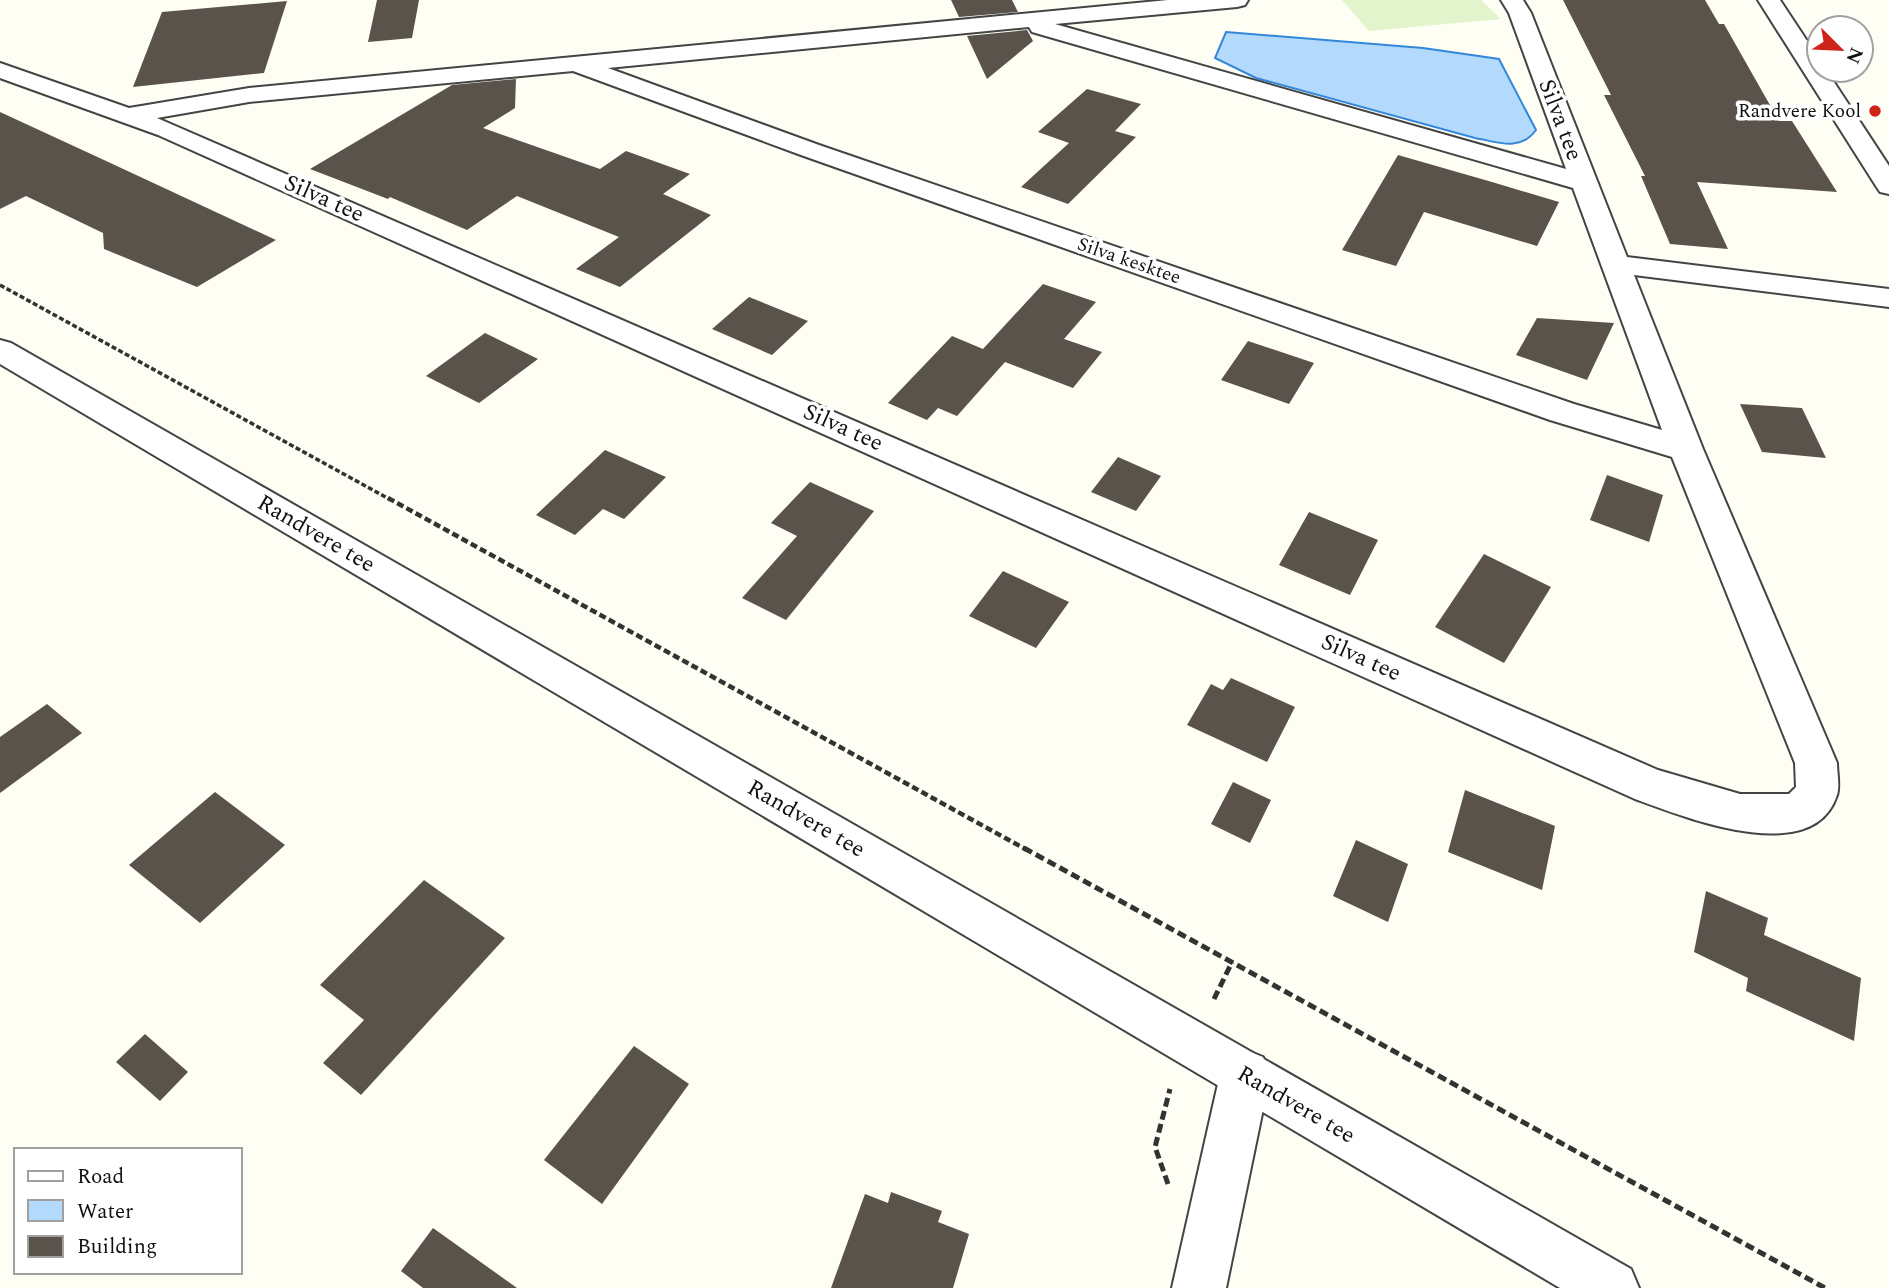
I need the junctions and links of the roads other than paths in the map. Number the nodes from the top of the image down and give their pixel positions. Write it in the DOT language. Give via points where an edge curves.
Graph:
graph roads {
  1 [pos="1237,0"];
  2 [pos="1512,0"];
  3 [pos="1769,0"];
  4 [pos="1017,20"];
  5 [pos="574,63"];
  6 [pos="0,70"];
  7 [pos="128,115"];
  8 [pos="1583,181"];
  9 [pos="1889,186"];
  10 [pos="1616,264"];
  11 [pos="1889,298"];
  12 [pos="0,350"];
  13 [pos="1686,449"];
  14 [pos="1245,1075"];
  15 [pos="1199,1288"];
  16 [pos="1612,1288"];
  1 -- 4 [label="street, Silva tee"];
  2 -- 8 [label="street, Silva tee"];
  3 -- 9 [label="street"];
  4 -- 5 [label="street, Silva tee"];
  4 -- 8 [label="street"];
  5 -- 7 [label="street, Silva tee" via="249,95"];
  5 -- 13 [label="street, Silva kesktee" via="1562,412"];
  6 -- 7 [label="street, Silva tee"];
  7 -- 13 [label="street, Silva tee" via="1650,786 1740,813 1799,813 1817,793 1816,762"];
  8 -- 10 [label="street, Silva tee"];
  10 -- 11 [label="street"];
  10 -- 13 [label="street, Silva tee"];
  12 -- 14 [label="street, Randvere tee"];
  14 -- 15 [label="street"];
  14 -- 16 [label="street, Randvere tee"];
}
